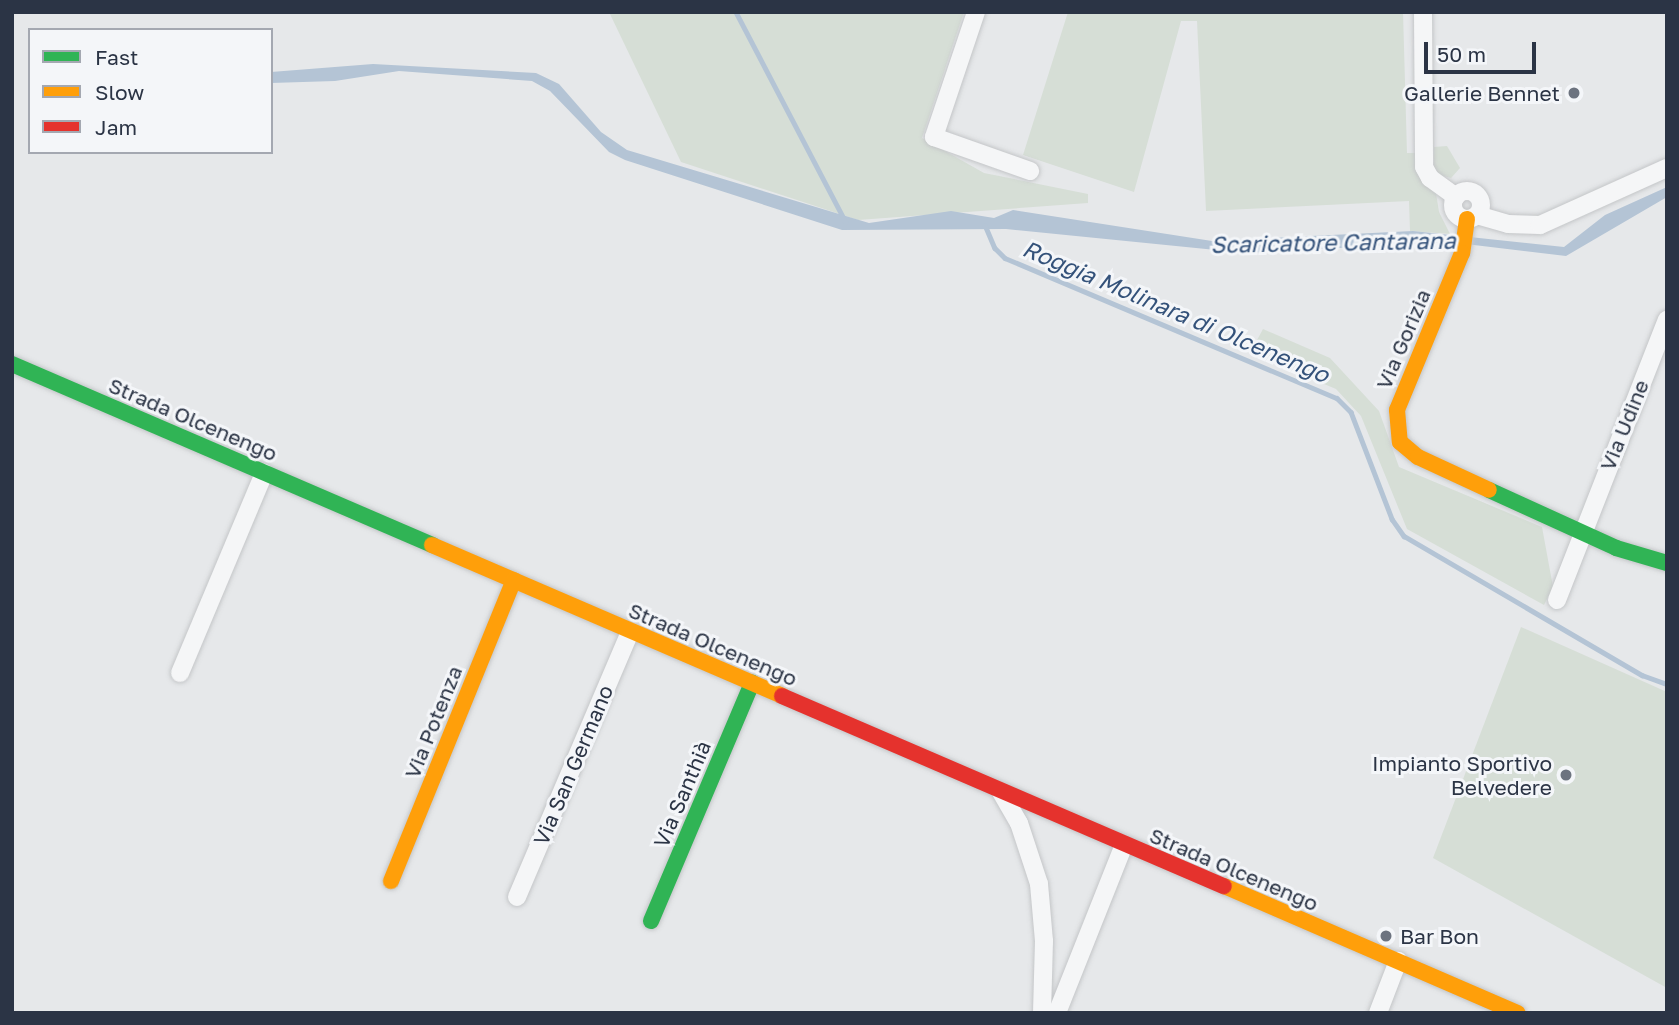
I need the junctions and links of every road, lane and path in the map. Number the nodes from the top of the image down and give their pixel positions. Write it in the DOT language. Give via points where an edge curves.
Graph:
graph roads {
  1 [pos="976,12"];
  2 [pos="1423,12"];
  3 [pos="1667,168"];
  4 [pos="1030,171"];
  5 [pos="1470,223"];
  6 [pos="1667,320"];
  7 [pos="1659,361"];
  8 [pos="12,364"];
  9 [pos="264,473"];
  10 [pos="1582,531"];
  11 [pos="1667,562"];
  12 [pos="514,580"];
  13 [pos="1557,600"];
  14 [pos="630,632"];
  15 [pos="180,673"];
  16 [pos="752,683"];
  17 [pos="1001,792"];
  18 [pos="1124,845"];
  19 [pos="391,881"];
  20 [pos="517,897"];
  21 [pos="651,921"];
  22 [pos="1398,961"];
  23 [pos="1042,1013"];
  24 [pos="1056,1013"];
  25 [pos="1378,1013"];
  26 [pos="1518,1013"];
  1 -- 4 [label="street" via="934,137"];
  2 -- 5 [label="street" via="1424,167 1430,178 1456,197 1454,209"];
  3 -- 5 [label="street" via="1540,225"];
  5 -- 10 [label="street, Via Gorizia" via="1462,253 1400,399 1395,422 1400,442 1418,457"];
  6 -- 7 [label="street, Via Udine"];
  7 -- 10 [label="street, Via Udine"];
  8 -- 9 [label="street, Strada Olcenengo"];
  9 -- 12 [label="street, Strada Olcenengo"];
  9 -- 15 [label="street"];
  10 -- 11 [label="street" via="1616,548"];
  10 -- 13 [label="street, Via Udine"];
  12 -- 14 [label="street, Strada Olcenengo"];
  12 -- 19 [label="street, Via Potenza"];
  14 -- 16 [label="street, Strada Olcenengo"];
  14 -- 20 [label="street, Via San Germano"];
  16 -- 17 [label="street, Strada Olcenengo"];
  16 -- 21 [label="street, Via Santhià"];
  17 -- 18 [label="street, Strada Olcenengo"];
  17 -- 23 [label="street" via="1018,823 1039,884 1044,941"];
  18 -- 22 [label="street, Strada Olcenengo"];
  18 -- 24 [label="street"];
  22 -- 25 [label="street"];
  22 -- 26 [label="street, Strada Olcenengo"];
}
